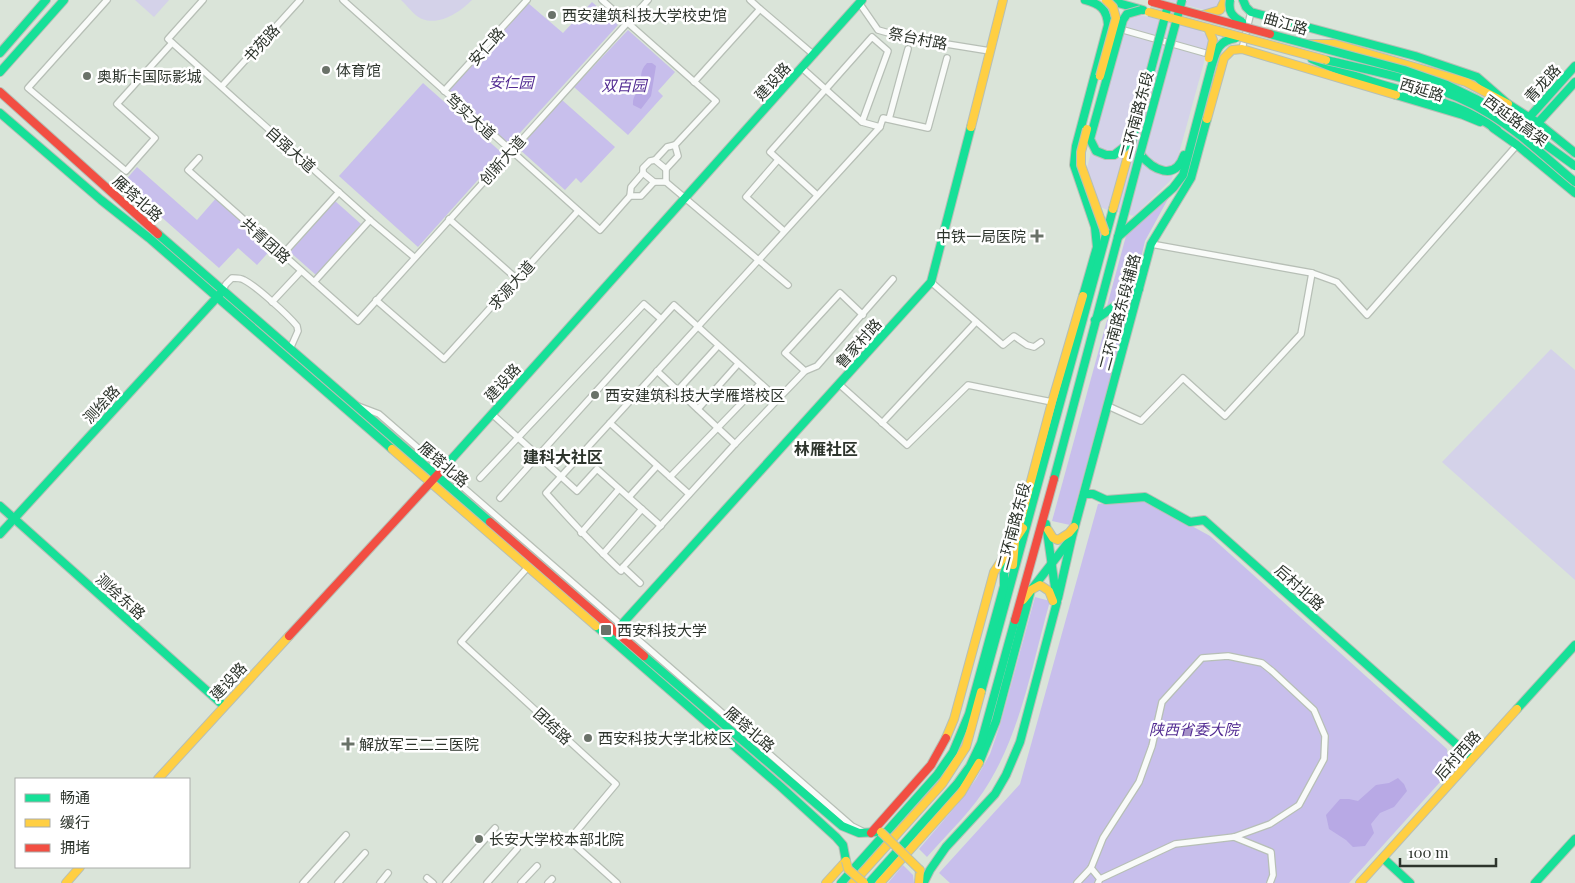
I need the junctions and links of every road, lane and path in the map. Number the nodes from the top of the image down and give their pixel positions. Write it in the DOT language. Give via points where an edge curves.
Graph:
graph roads {
  1 [pos="46,0"];
  2 [pos="64,0"];
  3 [pos="107,0"];
  4 [pos="203,0"];
  5 [pos="300,0"];
  6 [pos="343,0"];
  7 [pos="527,0"];
  8 [pos="602,0"];
  9 [pos="648,0"];
  10 [pos="750,0"];
  11 [pos="1003,0"];
  12 [pos="1085,0"];
  13 [pos="1148,0"];
  14 [pos="1169,0"];
  15 [pos="1182,0"];
  16 [pos="1225,0"];
  17 [pos="1230,0"];
  18 [pos="1243,0"];
  19 [pos="1104,1"];
  20 [pos="861,2"];
  21 [pos="760,9"];
  22 [pos="1145,11"];
  23 [pos="1251,12"];
  24 [pos="1203,16"];
  25 [pos="627,24"];
  26 [pos="1108,26"];
  27 [pos="1208,28"];
  28 [pos="1251,28"];
  29 [pos="1244,38"];
  30 [pos="170,41"];
  31 [pos="1306,44"];
  32 [pos="908,49"];
  33 [pos="1242,49"];
  34 [pos="990,52"];
  35 [pos="0,53"];
  36 [pos="1302,54"];
  37 [pos="814,55"];
  38 [pos="947,58"];
  39 [pos="1224,58"];
  40 [pos="1382,65"];
  41 [pos="1575,66"];
  42 [pos="802,68"];
  43 [pos="0,72"];
  44 [pos="1378,72"];
  45 [pos="694,82"];
  46 [pos="1575,82"];
  47 [pos="222,86"];
  48 [pos="825,89"];
  49 [pos="444,91"];
  50 [pos="0,92"];
  51 [pos="1508,104"];
  52 [pos="0,112"];
  53 [pos="1529,117"];
  54 [pos="889,119"];
  55 [pos="862,122"];
  56 [pos="1538,123"];
  57 [pos="880,127"];
  58 [pos="1497,130"];
  59 [pos="1509,139"];
  60 [pos="1132,141"];
  61 [pos="675,145"];
  62 [pos="1517,145"];
  63 [pos="510,151"];
  64 [pos="1575,153"];
  65 [pos="1140,154"];
  66 [pos="199,158"];
  67 [pos="655,160"];
  68 [pos="778,160"];
  69 [pos="1575,166"];
  70 [pos="666,169"];
  71 [pos="643,173"];
  72 [pos="654,182"];
  73 [pos="666,182"];
  74 [pos="1575,182"];
  75 [pos="339,192"];
  76 [pos="1575,192"];
  77 [pos="817,195"];
  78 [pos="630,196"];
  79 [pos="686,197"];
  80 [pos="578,211"];
  81 [pos="449,219"];
  82 [pos="370,220"];
  83 [pos="784,231"];
  84 [pos="1105,232"];
  85 [pos="1117,237"];
  86 [pos="1151,244"];
  87 [pos="1097,247"];
  88 [pos="283,254"];
  89 [pos="414,257"];
  90 [pos="758,259"];
  91 [pos="1098,263"];
  92 [pos="301,271"];
  93 [pos="1312,273"];
  94 [pos="517,279"];
  95 [pos="893,279"];
  96 [pos="314,282"];
  97 [pos="931,282"];
  98 [pos="788,285"];
  99 [pos="1139,289"];
  100 [pos="220,294"];
  101 [pos="376,300"];
  102 [pos="272,302"];
  103 [pos="863,315"];
  104 [pos="661,319"];
  105 [pos="1094,320"];
  106 [pos="358,321"];
  107 [pos="976,322"];
  108 [pos="697,326"];
  109 [pos="1041,342"];
  110 [pos="718,346"];
  111 [pos="290,349"];
  112 [pos="738,364"];
  113 [pos="657,371"];
  114 [pos="805,371"];
  115 [pos="760,384"];
  116 [pos="839,384"];
  117 [pos="678,390"];
  118 [pos="778,400"];
  119 [pos="1052,402"];
  120 [pos="1108,406"];
  121 [pos="698,409"];
  122 [pos="492,414"];
  123 [pos="610,423"];
  124 [pos="882,423"];
  125 [pos="719,428"];
  126 [pos="518,438"];
  127 [pos="735,444"];
  128 [pos="538,456"];
  129 [pos="658,466"];
  130 [pos="437,475"];
  131 [pos="561,476"];
  132 [pos="670,477"];
  133 [pos="480,478"];
  134 [pos="619,489"];
  135 [pos="1050,491"];
  136 [pos="689,494"];
  137 [pos="1084,494"];
  138 [pos="629,497"];
  139 [pos="500,498"];
  140 [pos="0,506"];
  141 [pos="642,509"];
  142 [pos="14,519"];
  143 [pos="1029,519"];
  144 [pos="1046,525"];
  145 [pos="661,526"];
  146 [pos="1076,526"];
  147 [pos="581,533"];
  148 [pos="0,534"];
  149 [pos="1072,537"];
  150 [pos="1014,541"];
  151 [pos="603,554"];
  152 [pos="1051,563"];
  153 [pos="528,567"];
  154 [pos="623,567"];
  155 [pos="1004,574"];
  156 [pos="1011,583"];
  157 [pos="640,584"];
  158 [pos="1031,590"];
  159 [pos="1024,598"];
  160 [pos="1057,602"];
  161 [pos="1019,608"];
  162 [pos="616,631"];
  163 [pos="1575,645"];
  164 [pos="224,706"];
  165 [pos="1472,758"];
  166 [pos="159,778"];
  167 [pos="495,828"];
  168 [pos="881,832"];
  169 [pos="868,833"];
  170 [pos="346,835"];
  171 [pos="1234,837"];
  172 [pos="1575,839"];
  173 [pos="517,849"];
  174 [pos="365,853"];
  175 [pos="1383,858"];
  176 [pos="846,860"];
  177 [pos="538,866"];
  178 [pos="79,868"];
  179 [pos="1091,868"];
  180 [pos="920,870"];
  181 [pos="388,873"];
  182 [pos="427,878"];
  183 [pos="1099,881"];
  184 [pos="66,883"];
  185 [pos="303,883"];
  186 [pos="338,883"];
  187 [pos="380,883"];
  188 [pos="432,883"];
  189 [pos="446,883"];
  190 [pos="487,883"];
  191 [pos="522,883"];
  192 [pos="618,883"];
  193 [pos="826,883"];
  194 [pos="841,883"];
  195 [pos="853,883"];
  196 [pos="864,883"];
  197 [pos="869,883"];
  198 [pos="880,883"];
  199 [pos="923,883"];
  200 [pos="1077,883"];
  201 [pos="1270,883"];
  202 [pos="1360,883"];
  203 [pos="1410,883"];
  204 [pos="1535,883"];
  1 -- 35 [label="main road"];
  2 -- 43 [label="main road"];
  3 -- 30 [label="street" via="28,88 126,172 155,138 117,104"];
  4 -- 30 [label="street"];
  5 -- 47 [label="street, 书苑路"];
  6 -- 49 [label="street, 笃实大道"];
  7 -- 49 [label="street, 安仁路"];
  8 -- 25 [label="street"];
  9 -- 25 [label="street, 创新大道"];
  10 -- 21 [label="street"];
  11 -- 34 [label="main road, 鲁家村路"];
  12 -- 19 [label="main road, 曲江路"];
  13 -- 24 [label="main road, 曲江路, bridge"];
  14 -- 60 [label="main road, 二环南路东段, bridge"];
  15 -- 65 [label="main road, 二环南路东段, bridge"];
  16 -- 24 [label="main road" via="1220,10"];
  17 -- 28 [label="main road, bridge" via="1232,16"];
  18 -- 23 [label="main road"];
  19 -- 22 [label="main road, 曲江路, bridge"];
  19 -- 26 [label="main road"];
  19 -- 84 [label="main road, bridge" via="1113,7 1116,18 1081,152 1081,166"];
  20 -- 34 [label="street, 祭台村路" via="878,30"];
  20 -- 37 [label="main road, 建设路"];
  21 -- 37 [label="street"];
  21 -- 45 [label="street"];
  22 -- 27 [label="main road, 曲江路, bridge"];
  22 -- 60 [label="main road, bridge" via="1127,14 1123,20 1090,139 1096,151 1114,155"];
  23 -- 33 [label="street"];
  23 -- 51 [label="main road, 西延路" via="1415,56 1477,77"];
  24 -- 28 [label="main road, 曲江路, bridge"];
  25 -- 45 [label="street"];
  25 -- 63 [label="street, 创新大道"];
  26 -- 39 [label="street"];
  26 -- 87 [label="main road" via="1076,146 1074,165 1095,227"];
  27 -- 29 [label="main road, 曲江路, bridge"];
  27 -- 65 [label="main road, bridge" via="1213,40 1182,162 1171,171 1160,172"];
  28 -- 31 [label="main road, 曲江路, bridge"];
  29 -- 36 [label="main road, 曲江路, bridge"];
  29 -- 85 [label="main road, bridge" via="1221,42 1183,174 1173,188"];
  30 -- 47 [label="street, 自强大道"];
  31 -- 40 [label="main road, 曲江路, bridge"];
  31 -- 51 [label="main road, bridge" via="1335,44 1440,74 1466,82"];
  32 -- 54 [label="street"];
  33 -- 39 [label="main road" via="1232,50"];
  33 -- 58 [label="main road, 西延路" via="1462,115"];
  34 -- 97 [label="main road, 鲁家村路"];
  36 -- 44 [label="main road, 曲江路, bridge"];
  36 -- 58 [label="main road, bridge" via="1340,72 1469,111"];
  37 -- 42 [label="main road, 建设路"];
  38 -- 54 [label="street" via="928,128"];
  39 -- 86 [label="main road, 二环南路东段辅路" via="1191,178"];
  40 -- 69 [label="main road, 西延路高架, bridge" via="1442,84 1481,101 1532,133"];
  41 -- 53 [label="main road, 青龙路"];
  42 -- 48 [label="street"];
  42 -- 79 [label="main road, 建设路"];
  44 -- 74 [label="main road, 西延路高架, bridge" via="1478,107 1503,123"];
  45 -- 61 [label="street" via="716,101"];
  46 -- 56 [label="main road, 青龙路"];
  47 -- 75 [label="street, 自强大道"];
  48 -- 55 [label="street"];
  48 -- 55 [label="street" via="872,37 888,51"];
  48 -- 68 [label="street" via="770,152"];
  49 -- 63 [label="street, 笃实大道"];
  50 -- 100 [label="main road, 雁塔北路"];
  51 -- 53 [label="main road, 西延路"];
  52 -- 100 [label="main road, 雁塔北路"];
  53 -- 56 [label="main road"];
  53 -- 59 [label="main road, 青龙路"];
  54 -- 57 [label="street" via="883,118"];
  55 -- 57 [label="street"];
  56 -- 62 [label="main road, 青龙路"];
  56 -- 64 [label="main road"];
  57 -- 77 [label="street"];
  58 -- 59 [label="main road, 西延路"];
  59 -- 62 [label="main road, 西延路"];
  60 -- 84 [label="main road, 二环南路东段, bridge"];
  61 -- 67 [label="street" via="667,147"];
  61 -- 70 [label="street" via="678,156"];
  62 -- 76 [label="main road, 西延路"];
  62 -- 93 [label="street" via="1367,315 1337,282"];
  63 -- 80 [label="street, 笃实大道"];
  63 -- 81 [label="street, 创新大道"];
  65 -- 85 [label="main road, 二环南路东段"];
  66 -- 88 [label="street, 共青团路" via="188,170"];
  67 -- 70 [label="street"];
  67 -- 71 [label="street" via="650,161"];
  68 -- 77 [label="street"];
  68 -- 83 [label="street" via="746,197"];
  70 -- 73 [label="street"];
  71 -- 72 [label="street"];
  71 -- 78 [label="street" via="630,187"];
  72 -- 73 [label="street"];
  72 -- 78 [label="street" via="641,196"];
  73 -- 79 [label="street"];
  75 -- 82 [label="street, 自强大道"];
  75 -- 88 [label="street"];
  77 -- 83 [label="street"];
  78 -- 80 [label="street, 笃实大道" via="600,230"];
  79 -- 90 [label="street"];
  79 -- 122 [label="main road, 建设路"];
  80 -- 94 [label="street, 求源大道"];
  81 -- 89 [label="street, 创新大道"];
  81 -- 94 [label="street"];
  82 -- 89 [label="street, 自强大道"];
  82 -- 96 [label="street"];
  83 -- 90 [label="street"];
  84 -- 91 [label="main road, 二环南路东段"];
  85 -- 105 [label="main road, 二环南路东段"];
  86 -- 93 [label="street"];
  86 -- 99 [label="main road, 二环南路东段辅路"];
  87 -- 91 [label="main road"];
  87 -- 119 [label="main road"];
  88 -- 92 [label="street, 共青团路"];
  89 -- 101 [label="street, 创新大道"];
  90 -- 98 [label="street"];
  90 -- 108 [label="street"];
  91 -- 143 [label="main road, 二环南路东段"];
  92 -- 96 [label="street, 共青团路"];
  92 -- 102 [label="street"];
  93 -- 120 [label="street" via="1301,334 1225,416 1183,378 1141,422"];
  94 -- 101 [label="street, 求源大道" via="444,359"];
  95 -- 103 [label="street"];
  96 -- 106 [label="street, 共青团路"];
  97 -- 107 [label="street"];
  97 -- 116 [label="main road, 鲁家村路"];
  99 -- 105 [label="main road"];
  99 -- 120 [label="main road, 二环南路东段辅路"];
  100 -- 102 [label="street" via="232,278 238,278"];
  100 -- 111 [label="main road, 雁塔北路"];
  100 -- 130 [label="main road, 雁塔北路"];
  100 -- 142 [label="main road, 测绘路"];
  101 -- 106 [label="street, 创新大道"];
  102 -- 111 [label="street" via="297,326"];
  103 -- 114 [label="street" via="817,366"];
  103 -- 114 [label="street" via="840,293 785,353"];
  104 -- 108 [label="street" via="674,305"];
  104 -- 126 [label="street" via="644,304"];
  104 -- 128 [label="street"];
  105 -- 135 [label="main road, 二环南路东段"];
  107 -- 109 [label="street" via="1002,345 1014,336 1034,348"];
  107 -- 124 [label="street"];
  108 -- 110 [label="street"];
  108 -- 113 [label="street"];
  110 -- 112 [label="street"];
  110 -- 117 [label="street"];
  111 -- 130 [label="main road, 雁塔北路"];
  112 -- 115 [label="street"];
  112 -- 121 [label="street"];
  113 -- 117 [label="street"];
  113 -- 123 [label="street"];
  114 -- 118 [label="street"];
  115 -- 118 [label="street"];
  115 -- 125 [label="street"];
  116 -- 124 [label="street"];
  116 -- 162 [label="main road, 鲁家村路"];
  117 -- 121 [label="street"];
  118 -- 127 [label="street"];
  119 -- 124 [label="street" via="968,386 907,445"];
  119 -- 150 [label="main road"];
  120 -- 137 [label="main road, 二环南路东段辅路"];
  121 -- 125 [label="street"];
  122 -- 126 [label="street"];
  122 -- 130 [label="main road, 建设路"];
  123 -- 129 [label="street"];
  123 -- 131 [label="street"];
  125 -- 127 [label="street"];
  125 -- 132 [label="street"];
  126 -- 128 [label="street"];
  126 -- 133 [label="street"];
  127 -- 136 [label="street"];
  128 -- 131 [label="street"];
  128 -- 139 [label="street"];
  129 -- 132 [label="street"];
  129 -- 138 [label="street"];
  130 -- 153 [label="main road, 雁塔北路"];
  130 -- 162 [label="main road, 雁塔北路"];
  130 -- 164 [label="main road, 建设路"];
  131 -- 134 [label="street" via="577,491 597,469"];
  131 -- 147 [label="street" via="546,493"];
  132 -- 136 [label="street"];
  134 -- 138 [label="street"];
  134 -- 147 [label="street"];
  135 -- 144 [label="main road"];
  135 -- 161 [label="main road"];
  136 -- 145 [label="street"];
  137 -- 146 [label="main road, 二环南路东段辅路"];
  137 -- 165 [label="main road, 后村北路" via="1106,500 1145,497 1190,522 1204,520"];
  138 -- 141 [label="street"];
  140 -- 142 [label="main road, 测绘东路"];
  141 -- 145 [label="street"];
  141 -- 151 [label="street"];
  142 -- 148 [label="main road, 测绘路"];
  142 -- 164 [label="main road, 测绘东路"];
  143 -- 150 [label="main road"];
  143 -- 156 [label="main road, 二环南路东段"];
  144 -- 146 [label="main road" via="1053,538 1058,540"];
  144 -- 152 [label="main road"];
  144 -- 159 [label="main road"];
  145 -- 154 [label="street"];
  146 -- 149 [label="main road, 二环南路东段辅路"];
  147 -- 151 [label="street"];
  149 -- 152 [label="main road"];
  149 -- 160 [label="main road, 二环南路东段辅路"];
  150 -- 155 [label="main road"];
  150 -- 156 [label="main road"];
  150 -- 169 [label="main road" via="994,572 954,719 943,744 931,765"];
  151 -- 154 [label="street" via="621,571"];
  152 -- 158 [label="main road"];
  152 -- 160 [label="main road"];
  153 -- 162 [label="main road, 雁塔北路"];
  153 -- 192 [label="street, 团结路" via="461,642 616,784 569,840"];
  154 -- 157 [label="street"];
  155 -- 156 [label="main road"];
  155 -- 168 [label="main road" via="997,577 953,736 936,765"];
  155 -- 194 [label="main road" via="1004,586 969,714 953,752 937,776"];
  156 -- 195 [label="main road, 二环南路东段" via="966,746 942,784"];
  158 -- 159 [label="main road"];
  158 -- 180 [label="main road" via="1040,585 1045,587 1053,601 1016,739 983,800"];
  158 -- 198 [label="main road" via="996,721 982,759 961,793"];
  159 -- 161 [label="main road"];
  160 -- 199 [label="main road, 二环南路东段辅路" via="1020,742 1012,761 995,794 933,864"];
  161 -- 197 [label="main road" via="981,744 970,766"];
  162 -- 169 [label="main road, 雁塔北路" via="842,826 850,832"];
  162 -- 176 [label="main road, 雁塔北路" via="836,837 843,845"];
  163 -- 165 [label="main road, 后村西路"];
  164 -- 166 [label="main road, 建设路"];
  165 -- 175 [label="main road, 后村西路"];
  167 -- 189 [label="street"];
  168 -- 169 [label="main road, 雁塔北路"];
  168 -- 180 [label="main road, bridge"];
  170 -- 185 [label="street"];
  171 -- 179 [label="street" via="1270,824 1299,805 1324,759 1325,736 1314,710 1262,663 1228,656 1202,658 1162,702 1152,746 1139,782 1103,838"];
  171 -- 183 [label="street" via="1176,844"];
  171 -- 201 [label="street" via="1271,852 1273,875"];
  172 -- 204 [label="main road"];
  173 -- 190 [label="street"];
  174 -- 186 [label="street"];
  175 -- 202 [label="main road, 后村西路"];
  175 -- 203 [label="main road"];
  176 -- 193 [label="main road"];
  176 -- 196 [label="main road, 雁塔北路, bridge" via="848,869"];
  177 -- 191 [label="street"];
  178 -- 184 [label="main road"];
  179 -- 183 [label="street"];
  179 -- 200 [label="street"];
  180 -- 199 [label="main road"];
  181 -- 187 [label="street"];
  182 -- 188 [label="street"];
}
